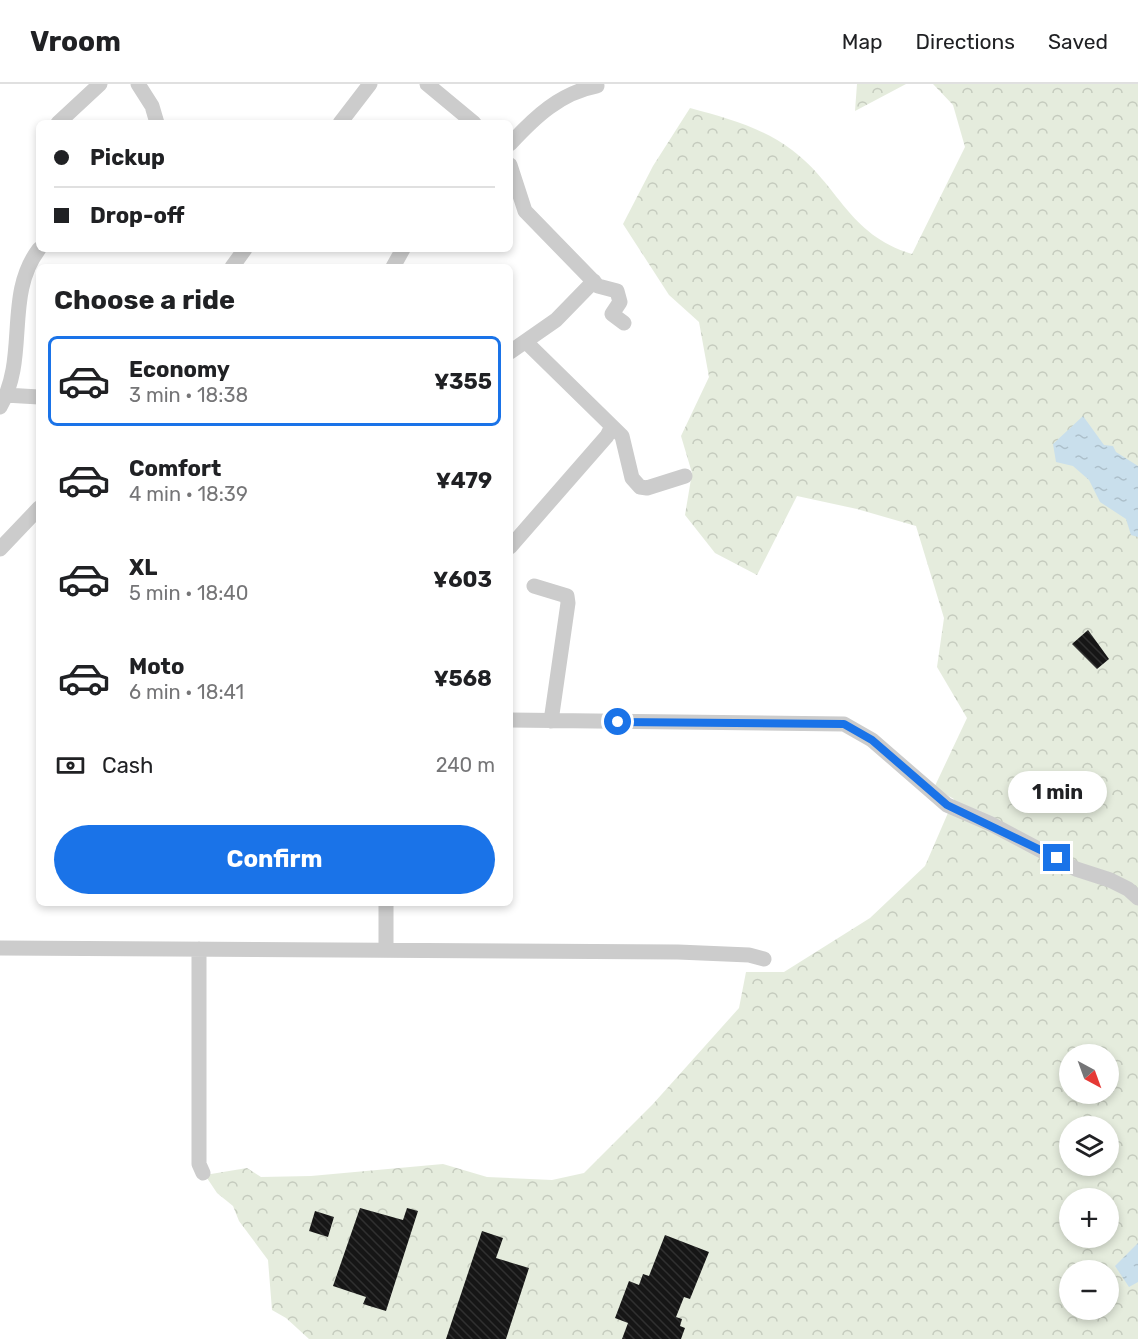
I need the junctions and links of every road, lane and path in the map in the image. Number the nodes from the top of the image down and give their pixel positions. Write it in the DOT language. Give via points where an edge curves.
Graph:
graph roads {
  1 [pos="100,84"];
  2 [pos="138,84"];
  3 [pos="370,84"];
  4 [pos="427,84"];
  5 [pos="597,86"];
  6 [pos="61,120"];
  7 [pos="154,120"];
  8 [pos="342,120"];
  9 [pos="470,120"];
  10 [pos="513,141"];
  11 [pos="513,174"];
  12 [pos="37,252"];
  13 [pos="594,281"];
  14 [pos="624,323"];
  15 [pos="525,342"];
  16 [pos="513,350"];
  17 [pos="36,397"];
  18 [pos="3,401"];
  19 [pos="611,428"];
  20 [pos="685,476"];
  21 [pos="36,511"];
  22 [pos="513,544"];
  23 [pos="0,549"];
  24 [pos="534,586"];
  25 [pos="513,720"];
  26 [pos="551,721"];
  27 [pos="1138,898"];
  28 [pos="386,906"];
  29 [pos="0,948"];
  30 [pos="199,949"];
  31 [pos="386,950"];
  32 [pos="764,959"];
  33 [pos="203,1173"];
  1 -- 6 [label="street"];
  2 -- 7 [label="street" via="153,106"];
  3 -- 8 [label="street"];
  4 -- 9 [label="street"];
  5 -- 10 [label="street" via="548,106"];
  11 -- 13 [label="street" via="525,211"];
  12 -- 18 [label="street" via="21,283 17,351"];
  13 -- 14 [label="street" via="617,291 620,302 612,314"];
  13 -- 15 [label="street" via="556,320"];
  15 -- 16 [label="street"];
  15 -- 19 [label="street"];
  17 -- 18 [label="street"];
  19 -- 20 [label="street" via="622,436 632,478 640,487"];
  19 -- 22 [label="street"];
  21 -- 23 [label="street"];
  24 -- 26 [label="street" via="567,596 568,603"];
  25 -- 26 [label="street"];
  26 -- 27 [label="street" via="844,724 872,740 947,805 1076,868 1110,880"];
  28 -- 31 [label="street"];
  29 -- 30 [label="street"];
  30 -- 31 [label="street"];
  30 -- 33 [label="street" via="199,1164"];
  31 -- 32 [label="street" via="678,952"];
}
